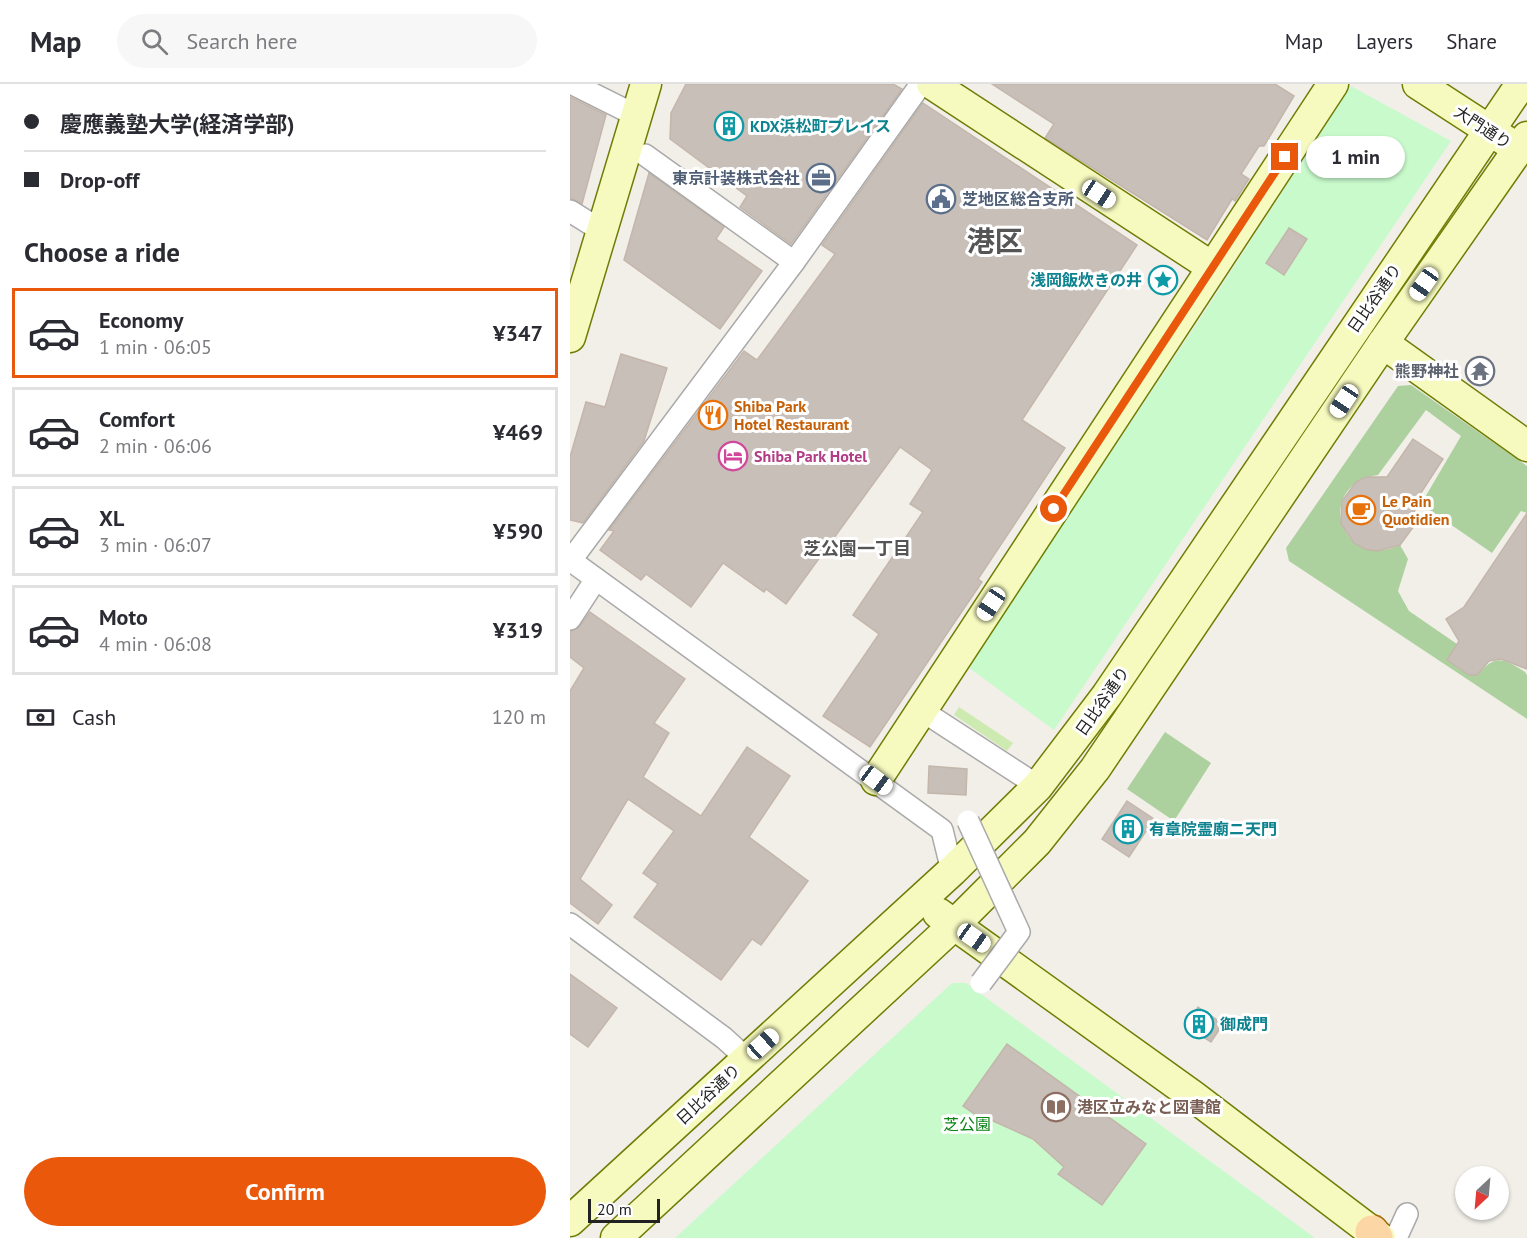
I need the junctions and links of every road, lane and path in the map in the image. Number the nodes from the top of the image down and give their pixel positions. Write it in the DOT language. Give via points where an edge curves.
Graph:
graph roads {
  1 [pos="573,84"];
  2 [pos="646,84"];
  3 [pos="921,84"];
  4 [pos="932,84"];
  5 [pos="1333,84"];
  6 [pos="1418,84"];
  7 [pos="1521,84"];
  8 [pos="637,116"];
  9 [pos="1490,130"];
  10 [pos="1523,143"];
  11 [pos="645,155"];
  12 [pos="570,211"];
  13 [pos="602,231"];
  14 [pos="794,262"];
  15 [pos="1212,267"];
  16 [pos="570,337"];
  17 [pos="1383,343"];
  18 [pos="1527,446"];
  19 [pos="570,560"];
  20 [pos="596,579"];
  21 [pos="570,619"];
  22 [pos="921,710"];
  23 [pos="876,780"];
  24 [pos="1038,786"];
  25 [pos="968,821"];
  26 [pos="952,871"];
  27 [pos="907,913"];
  28 [pos="570,924"];
  29 [pos="955,924"];
  30 [pos="981,983"];
  31 [pos="747,1059"];
  32 [pos="1407,1214"];
  33 [pos="570,1221"];
  34 [pos="1381,1237"];
  35 [pos="616,1238"];
  1 -- 8 [label="street"];
  2 -- 8 [label="main road"];
  3 -- 14 [label="street"];
  4 -- 15 [label="main road"];
  5 -- 15 [label="main road"];
  6 -- 9 [label="main road, 大門通り"];
  7 -- 9 [label="main road, 日比谷通り"];
  8 -- 13 [label="main road"];
  9 -- 10 [label="main road, 大門通り"];
  9 -- 24 [label="main road, 日比谷通り" via="1107,695"];
  10 -- 17 [label="main road, 日比谷通り"];
  11 -- 14 [label="street"];
  12 -- 13 [label="street"];
  13 -- 16 [label="main road"];
  14 -- 19 [label="street"];
  15 -- 22 [label="main road"];
  17 -- 18 [label="main road"];
  17 -- 29 [label="main road, 日比谷通り" via="1095,769 1037,842"];
  19 -- 20 [label="street"];
  20 -- 21 [label="street"];
  20 -- 23 [label="street"];
  22 -- 23 [label="main road"];
  22 -- 24 [label="street"];
  23 -- 26 [label="street" via="942,830"];
  24 -- 26 [label="main road, 日比谷通り"];
  25 -- 30 [label="street, bridge" via="1019,932"];
  26 -- 27 [label="main road, 日比谷通り"];
  26 -- 29 [label="main road"];
  27 -- 29 [label="main road" via="933,911"];
  27 -- 31 [label="main road, 日比谷通り"];
  28 -- 31 [label="street"];
  29 -- 34 [label="main road"];
  29 -- 35 [label="main road, 日比谷通り"];
  31 -- 33 [label="main road, 日比谷通り"];
  32 -- 34 [label="street"];
}
